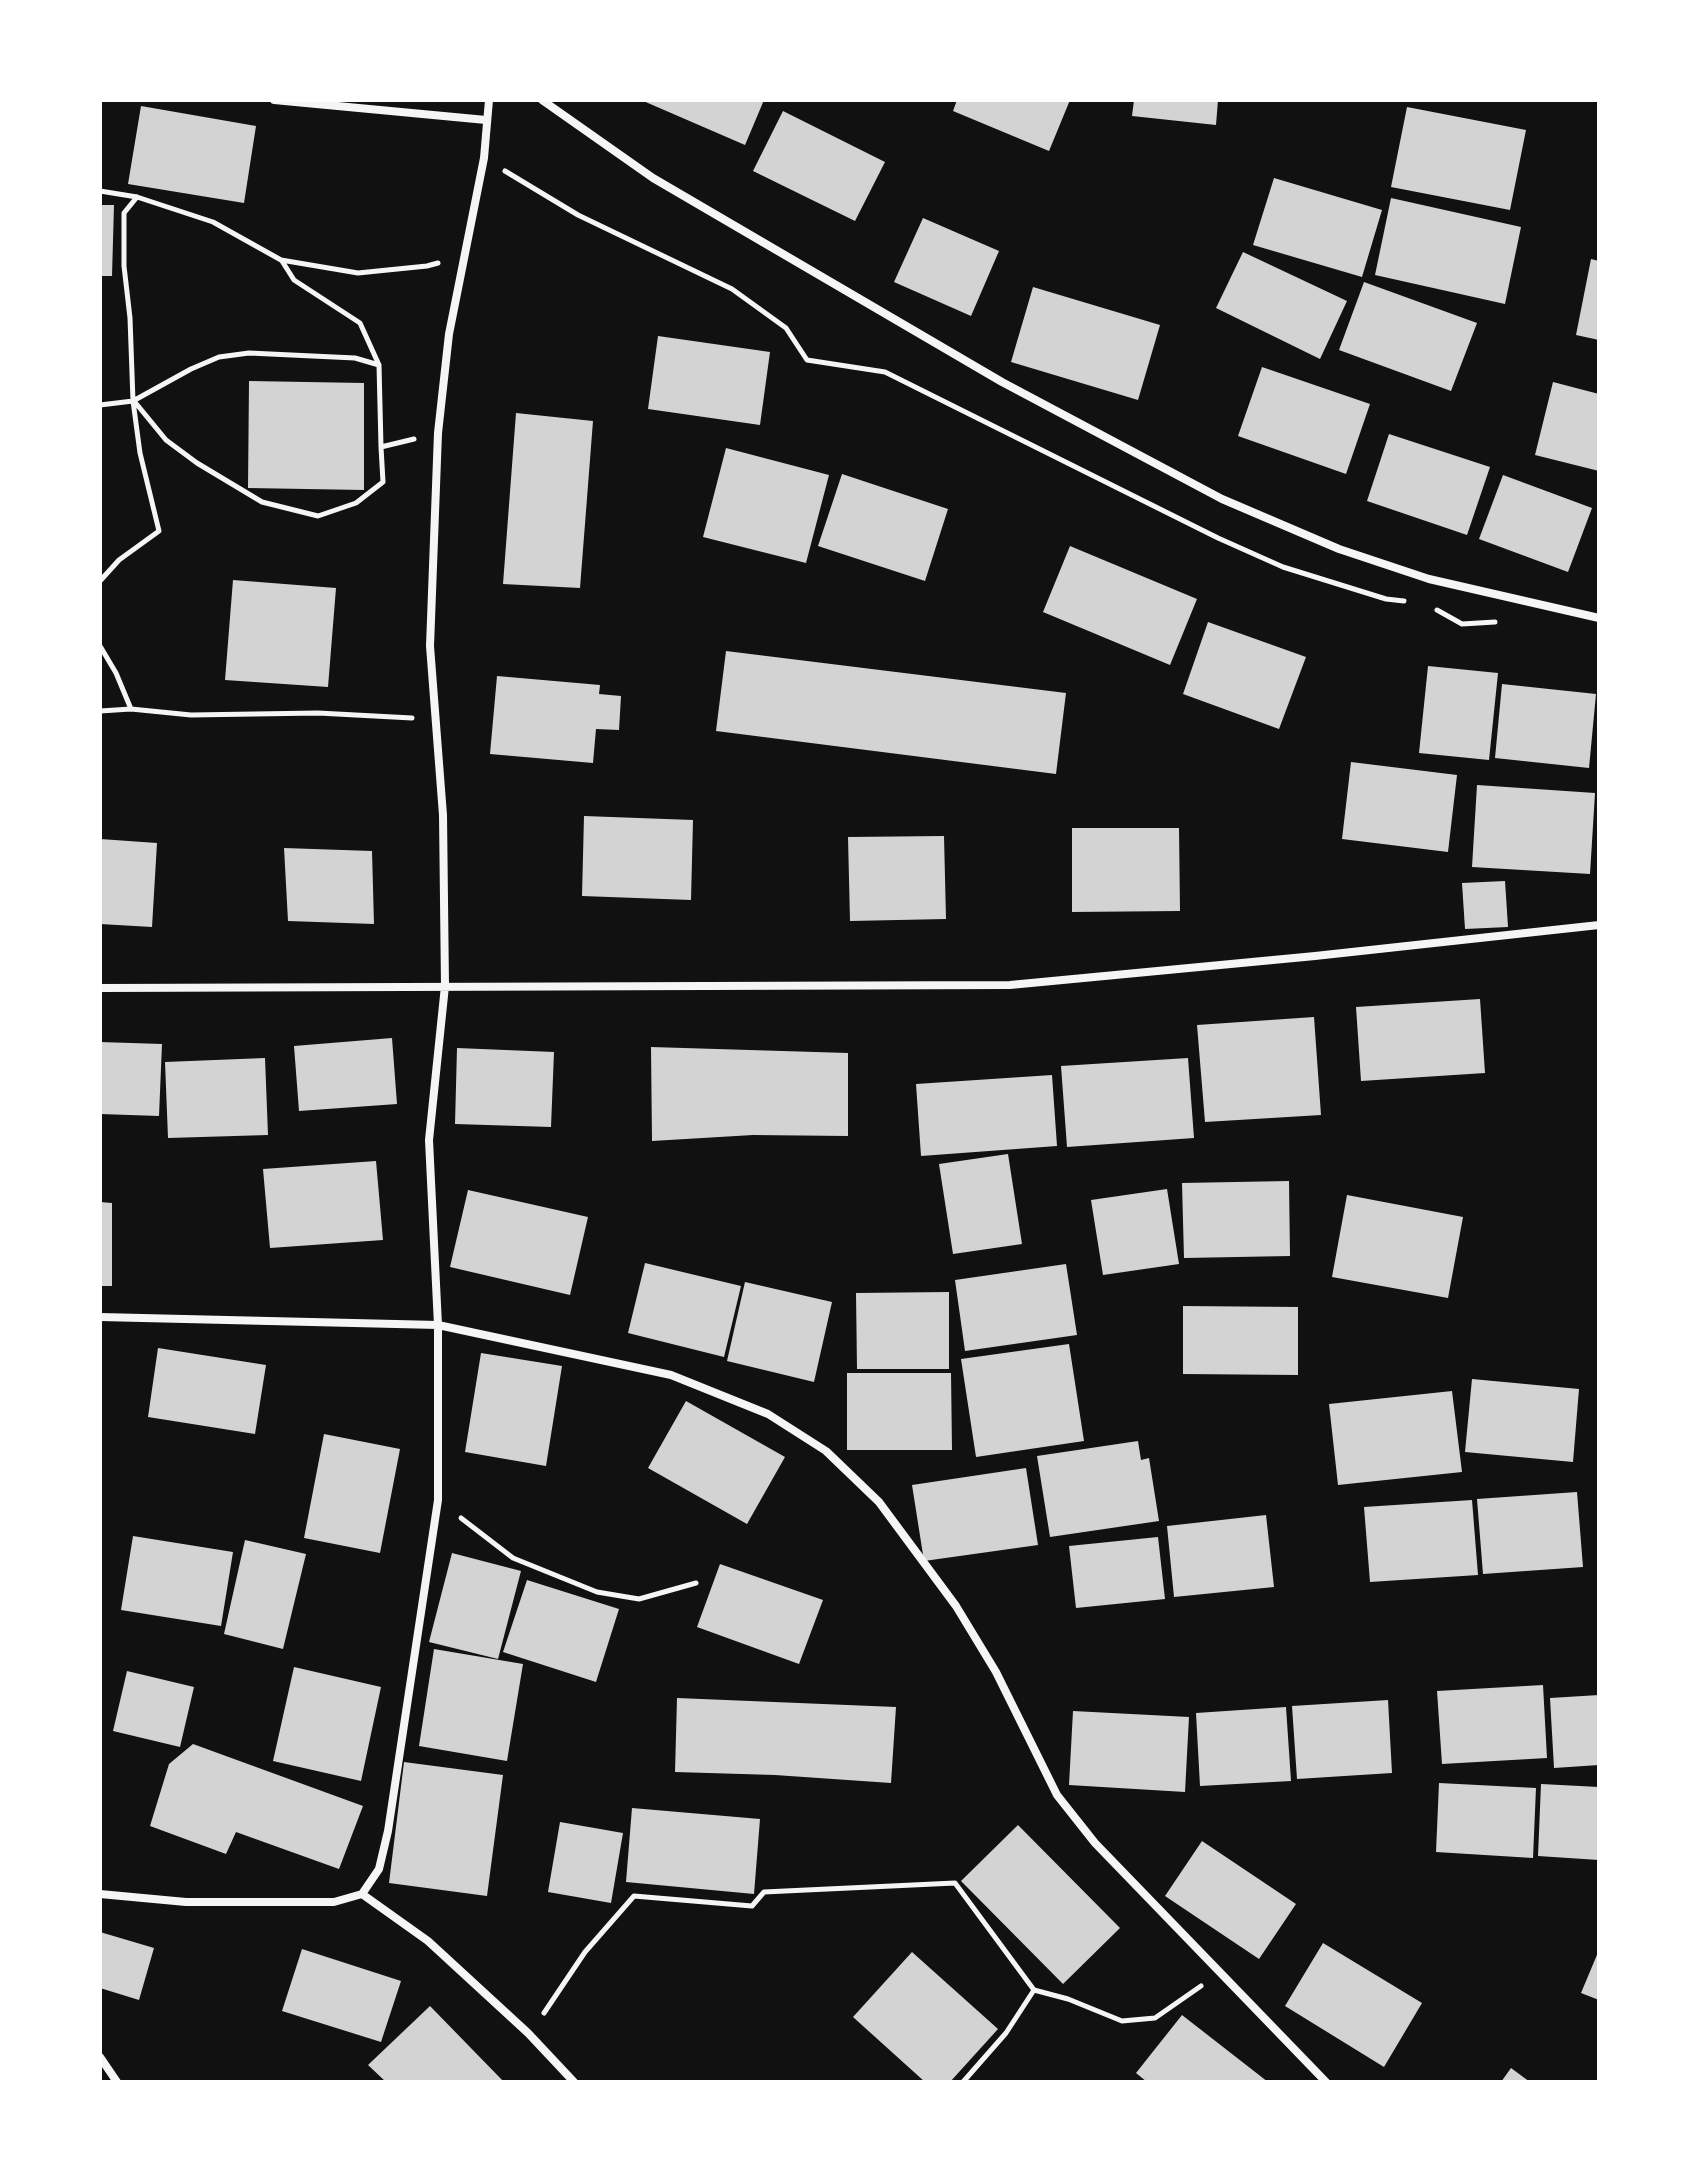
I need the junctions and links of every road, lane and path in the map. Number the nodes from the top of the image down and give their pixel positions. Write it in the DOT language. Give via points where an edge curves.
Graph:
graph roads {
  1 [pos="274,100"];
  2 [pos="489,100"];
  3 [pos="542,100"];
  4 [pos="486,120"];
  5 [pos="484,158"];
  6 [pos="100,191"];
  7 [pos="137,197"];
  8 [pos="466,253"];
  9 [pos="281,260"];
  10 [pos="379,365"];
  11 [pos="133,401"];
  12 [pos="100,405"];
  13 [pos="438,433"];
  14 [pos="381,447"];
  15 [pos="100,581"];
  16 [pos="1412,602"];
  17 [pos="1424,603"];
  18 [pos="1599,618"];
  19 [pos="1499,622"];
  20 [pos="100,646"];
  21 [pos="131,709"];
  22 [pos="100,711"];
  23 [pos="437,719"];
  24 [pos="1599,925"];
  25 [pos="445,986"];
  26 [pos="100,988"];
  27 [pos="100,1317"];
  28 [pos="438,1325"];
  29 [pos="438,1500"];
  30 [pos="696,1583"];
  31 [pos="100,1894"];
  32 [pos="362,1894"];
  33 [pos="1220,1973"];
  34 [pos="1034,1990"];
  35 [pos="528,2033"];
  36 [pos="100,2057"];
  37 [pos="117,2082"];
  38 [pos="574,2082"];
  39 [pos="963,2082"];
  40 [pos="1326,2082"];
  1 -- 4 [label="street"];
  2 -- 4 [label="street"];
  3 -- 18 [label="street" via="653,178 1002,382 1222,499 1339,549 1429,579"];
  4 -- 5 [label="street"];
  5 -- 8 [label="street"];
  5 -- 16 [label="path" via="578,215 732,289 786,328 807,360 885,372 1283,567"];
  6 -- 7 [label="path"];
  7 -- 9 [label="path" via="213,222"];
  7 -- 11 [label="path" via="124,213"];
  8 -- 9 [label="path" via="427,266 358,273"];
  8 -- 13 [label="street" via="449,334"];
  9 -- 10 [label="path" via="294,280 360,323"];
  10 -- 11 [label="path" via="355,358 249,353 219,357"];
  10 -- 14 [label="path"];
  11 -- 12 [label="path"];
  11 -- 14 [label="path" via="166,440 197,463 262,502 318,516 356,503 383,482"];
  11 -- 15 [label="path" via="159,531"];
  13 -- 14 [label="path"];
  13 -- 23 [label="street" via="430,646"];
  17 -- 19 [label="path" via="1462,624"];
  20 -- 21 [label="path"];
  21 -- 22 [label="path"];
  21 -- 23 [label="path" via="191,715 318,713"];
  23 -- 25 [label="street"];
  24 -- 25 [label="street" via="1010,985"];
  25 -- 26 [label="street"];
  25 -- 28 [label="street" via="429,1140"];
  27 -- 28 [label="street"];
  28 -- 29 [label="street"];
  28 -- 33 [label="street" via="671,1375 768,1414 826,1451 879,1502 956,1606 996,1672 1057,1795 1095,1843"];
  29 -- 30 [label="path" via="513,1558 597,1592 639,1599"];
  29 -- 32 [label="street" via="388,1831 379,1869"];
  31 -- 32 [label="street" via="201,1902 334,1902"];
  32 -- 35 [label="street" via="428,1941"];
  33 -- 34 [label="path" via="1155,2018 1122,2021"];
  33 -- 40 [label="street"];
  34 -- 35 [label="path" via="955,1883 764,1892 752,1906 634,1896 585,1952"];
  34 -- 39 [label="path" via="1006,2033"];
  35 -- 38 [label="street"];
  36 -- 37 [label="street"];
}
